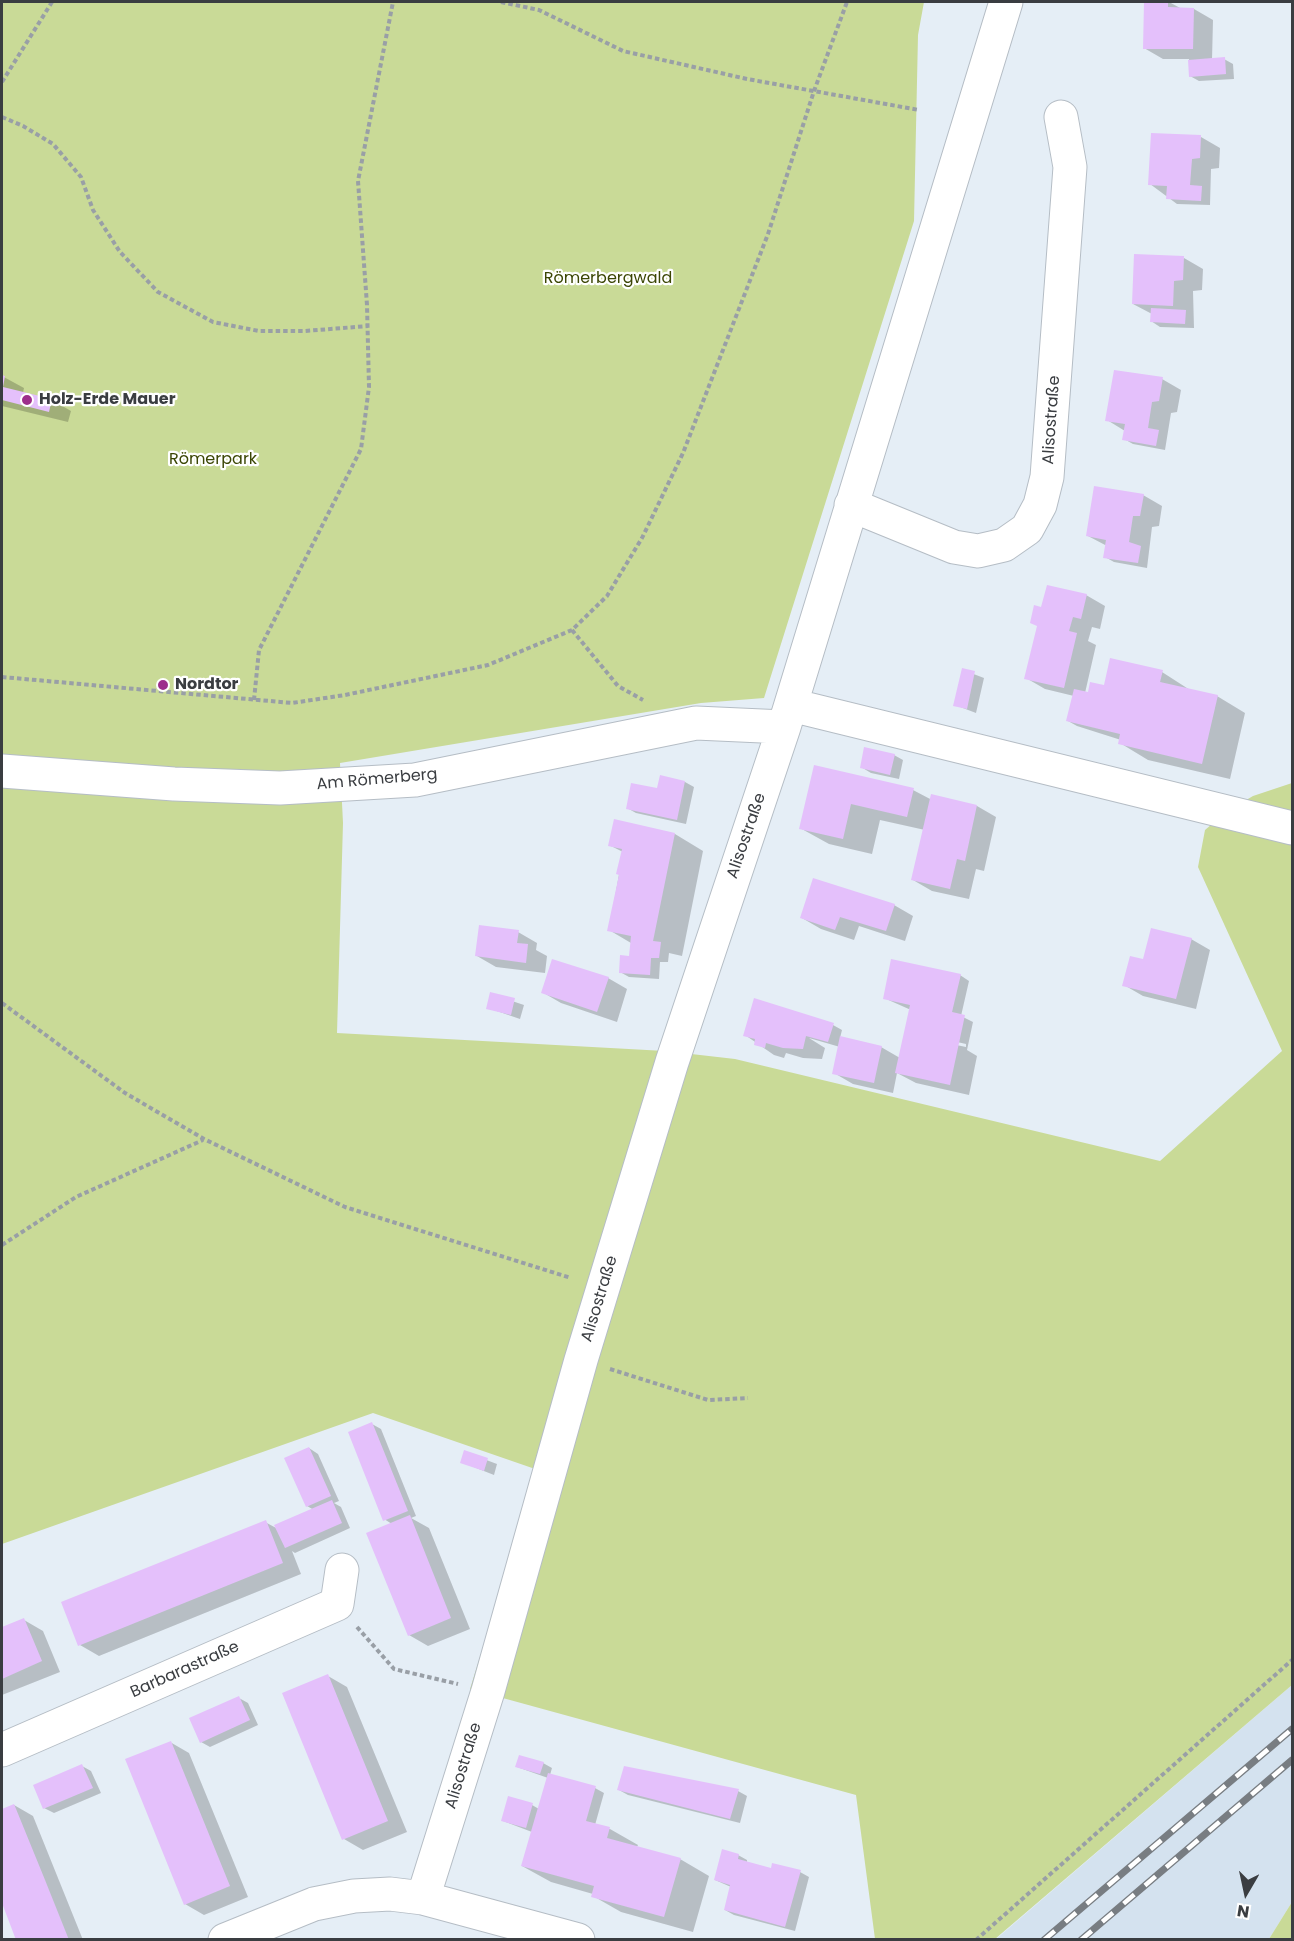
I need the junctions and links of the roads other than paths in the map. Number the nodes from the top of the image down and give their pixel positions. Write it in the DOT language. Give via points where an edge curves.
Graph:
graph roads {
  1 [pos="1006,2"];
  2 [pos="1061,117"];
  3 [pos="851,505"];
  4 [pos="788,716"];
  5 [pos="2,771"];
  6 [pos="1293,828"];
  7 [pos="342,1570"];
  8 [pos="2,1750"];
  9 [pos="423,1898"];
  10 [pos="225,1940"];
  11 [pos="578,1940"];
  1 -- 3 [label="street, Alisostraße"];
  2 -- 3 [label="street, Alisostraße" via="1070,167 1047,477 1040,505 1027,529 1004,545 978,551 954,547"];
  3 -- 4 [label="street, Alisostraße"];
  4 -- 5 [label="street, Am Römerberg" via="696,723 414,780 280,788"];
  4 -- 6 [label="street"];
  4 -- 9 [label="street, Alisostraße" via="672,1062 581,1360 488,1691"];
  7 -- 8 [label="street, Barbarastraße" via="337,1604"];
  9 -- 10 [label="street" via="390,1894 324,1902"];
  9 -- 11 [label="street"];
}
